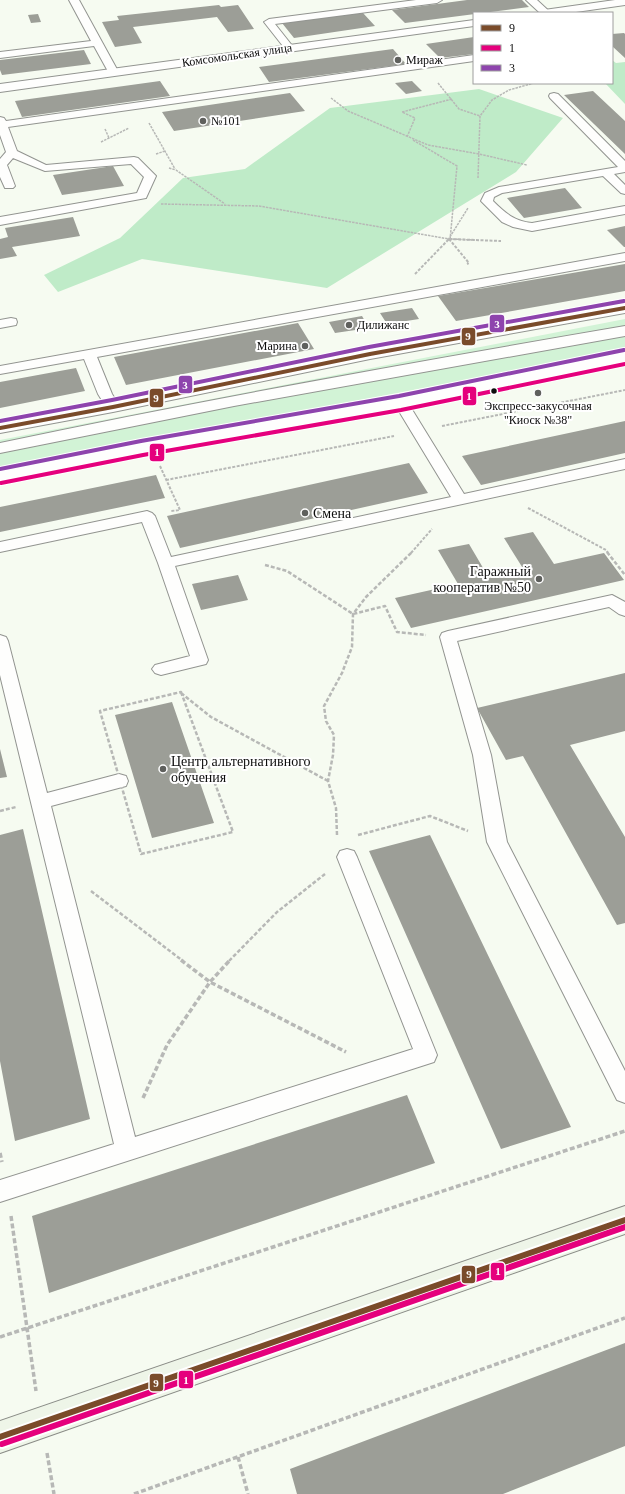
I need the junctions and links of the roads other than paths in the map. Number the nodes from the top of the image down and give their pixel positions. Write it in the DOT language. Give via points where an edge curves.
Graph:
graph roads {
  1 [pos="74,0"];
  2 [pos="437,0"];
  3 [pos="530,0"];
  4 [pos="625,2"];
  5 [pos="544,12"];
  6 [pos="552,12"];
  7 [pos="473,23"];
  8 [pos="97,43"];
  9 [pos="289,48"];
  10 [pos="0,55"];
  11 [pos="473,58"];
  12 [pos="114,72"];
  13 [pos="0,88"];
  14 [pos="554,96"];
  15 [pos="1,123"];
  16 [pos="12,153"];
  17 [pos="1,164"];
  18 [pos="625,168"];
  19 [pos="605,172"];
  20 [pos="9,186"];
  21 [pos="625,191"];
  22 [pos="625,210"];
  23 [pos="0,221"];
  24 [pos="625,258"];
  25 [pos="625,308"];
  26 [pos="625,331"];
  27 [pos="89,354"];
  28 [pos="625,357"];
  29 [pos="0,370"];
  30 [pos="400,403"];
  31 [pos="113,406"];
  32 [pos="0,428"];
  33 [pos="0,448"];
  34 [pos="625,464"];
  35 [pos="0,476"];
  36 [pos="460,500"];
  37 [pos="0,547"];
  38 [pos="166,563"];
  39 [pos="625,610"];
  40 [pos="0,641"];
  41 [pos="161,669"];
  42 [pos="119,781"];
  43 [pos="40,802"];
  44 [pos="342,849"];
  45 [pos="625,1093"];
  46 [pos="127,1150"];
  47 [pos="3,1190"];
  48 [pos="625,1220"];
  49 [pos="0,1437"];
  1 -- 8 [label="lane"];
  2 -- 9 [label="lane" via="269,22"];
  3 -- 5 [label="lane"];
  4 -- 6 [label="street"];
  7 -- 9 [label="street, Комсомольская улица"];
  8 -- 10 [label="lane"];
  8 -- 12 [label="lane"];
  9 -- 12 [label="street, Комсомольская улица"];
  11 -- 15 [label="lane"];
  12 -- 13 [label="street, Комсомольская улица"];
  14 -- 18 [label="lane"];
  15 -- 16 [label="lane"];
  16 -- 17 [label="lane"];
  16 -- 23 [label="lane" via="45,168 134,160 150,176 142,196"];
  17 -- 20 [label="lane"];
  18 -- 19 [label="lane"];
  19 -- 21 [label="lane"];
  19 -- 22 [label="lane" via="498,190 489,194 487,201 505,221 518,226 532,227"];
  24 -- 27 [label="lane"];
  25 -- 31 [label="street" via="370,354"];
  26 -- 33 [label="street" via="110,424"];
  27 -- 29 [label="lane"];
  27 -- 31 [label="lane" via="105,394"];
  28 -- 30 [label="street"];
  30 -- 35 [label="street" via="142,448"];
  30 -- 36 [label="lane"];
  31 -- 32 [label="street"];
  34 -- 36 [label="lane"];
  36 -- 38 [label="lane"];
  37 -- 38 [label="lane" via="147,516"];
  38 -- 41 [label="lane" via="200,660"];
  39 -- 45 [label="lane" via="612,601 448,637 482,755 497,842"];
  40 -- 43 [label="lane"];
  42 -- 43 [label="lane"];
  43 -- 46 [label="lane"];
  44 -- 46 [label="lane" via="426,1055"];
  46 -- 47 [label="lane"];
  48 -- 49 [label="main road"];
}
